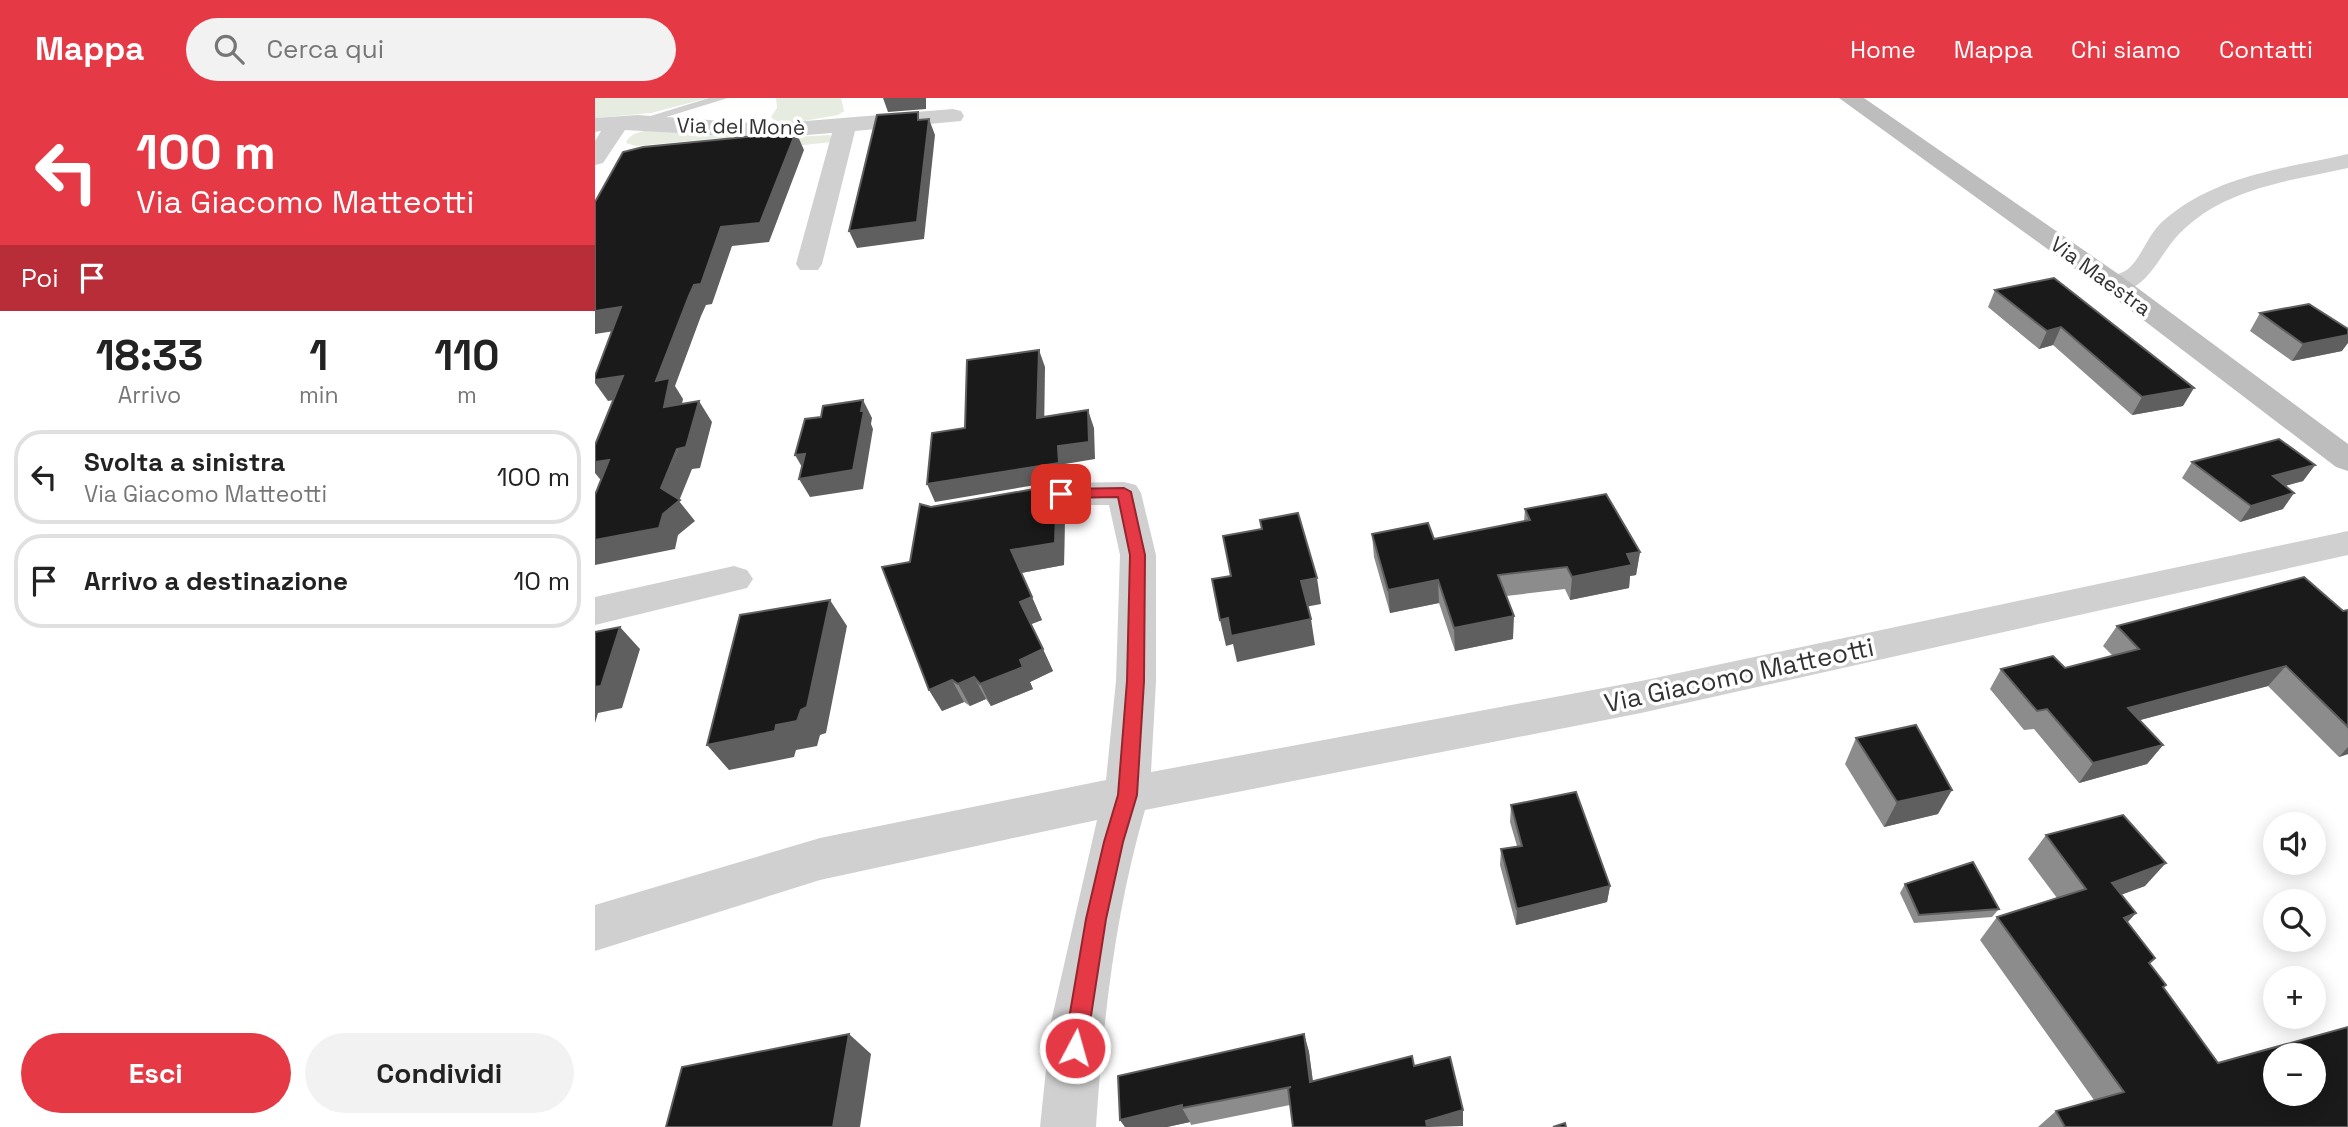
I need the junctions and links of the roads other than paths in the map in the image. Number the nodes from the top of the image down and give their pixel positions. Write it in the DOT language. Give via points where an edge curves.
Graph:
graph roads {
  1 [pos="722,98"];
  2 [pos="1850,98"];
  3 [pos="953,116"];
  4 [pos="628,122"];
  5 [pos="595,125"];
  6 [pos="845,125"];
  7 [pos="595,158"];
  8 [pos="2348,161"];
  9 [pos="809,264"];
  10 [pos="2114,284"];
  11 [pos="2348,460"];
  12 [pos="981,508"];
  13 [pos="2348,543"];
  14 [pos="734,579"];
  15 [pos="595,611"];
  16 [pos="1128,795"];
  17 [pos="595,928"];
  18 [pos="1068,1127"];
  1 -- 4 [label="lane, Via del Monè"];
  2 -- 10 [label="main road, Via Maestra"];
  3 -- 6 [label="street, Via del Monè"];
  4 -- 5 [label="street, Via del Monè"];
  4 -- 6 [label="street, Via del Monè" via="769,131"];
  4 -- 7 [label="street"];
  6 -- 9 [label="street, Via del Monè"];
  8 -- 10 [label="street" via="2233,187 2212,198 2170,228 2137,275"];
  10 -- 11 [label="main road, Via Maestra"];
  12 -- 16 [label="street" via="1061,494 1124,492 1138,555"];
  13 -- 16 [label="street, Via Giacomo Matteotti" via="1641,697"];
  14 -- 15 [label="street"];
  16 -- 17 [label="street, Via Giacomo Matteotti" via="820,859"];
  16 -- 18 [label="street" via="1113,842 1077,1022"];
}
